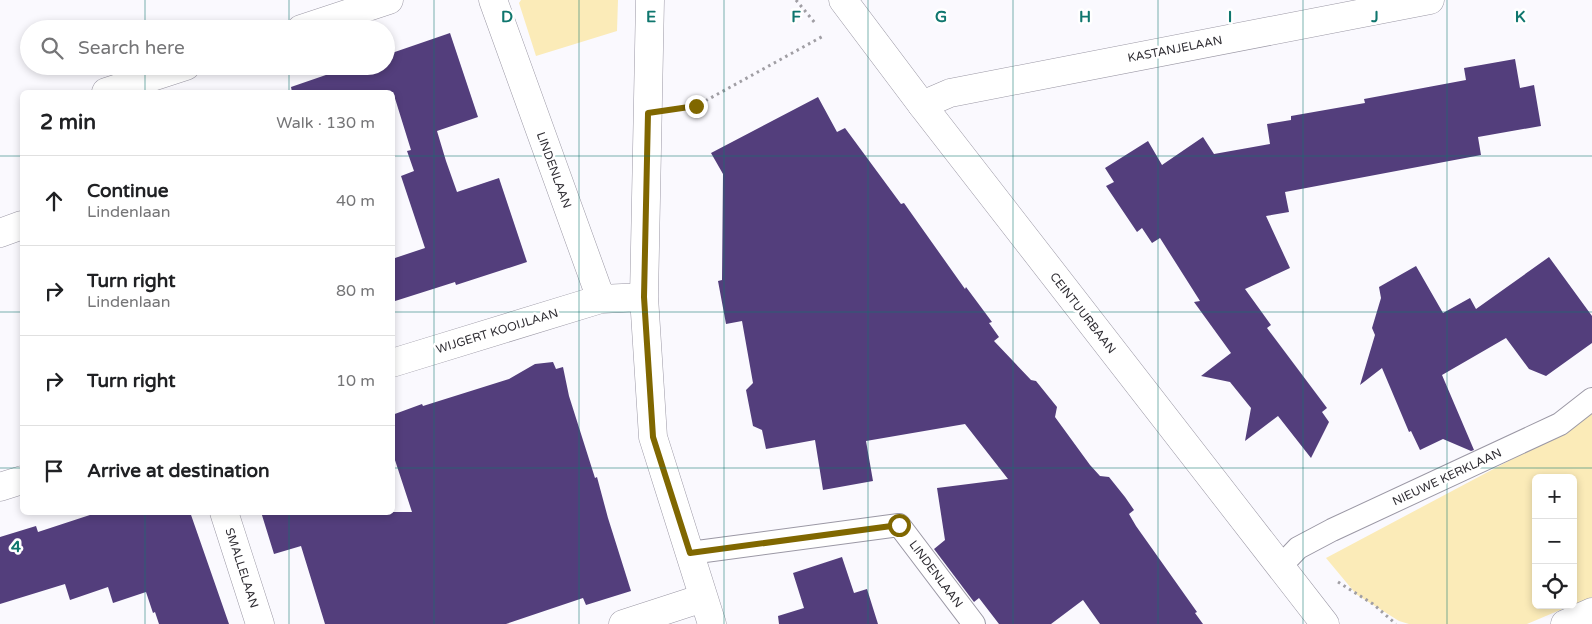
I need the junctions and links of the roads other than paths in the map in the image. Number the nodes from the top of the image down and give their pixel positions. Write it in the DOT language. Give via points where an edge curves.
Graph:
graph roads {
  1 [pos="389,0"];
  2 [pos="493,0"];
  3 [pos="650,0"];
  4 [pos="842,0"];
  5 [pos="1430,0"];
  6 [pos="328,20"];
  7 [pos="158,75"];
  8 [pos="112,90"];
  9 [pos="922,105"];
  10 [pos="20,227"];
  11 [pos="0,233"];
  12 [pos="644,297"];
  13 [pos="601,299"];
  14 [pos="395,362"];
  15 [pos="1592,399"];
  16 [pos="20,481"];
  17 [pos="0,488"];
  18 [pos="225,515"];
  19 [pos="690,553"];
  20 [pos="1289,558"];
  21 [pos="703,598"];
  22 [pos="1592,612"];
  23 [pos="260,624"];
  24 [pos="623,624"];
  25 [pos="712,624"];
  26 [pos="974,624"];
  27 [pos="1325,624"];
  28 [pos="1565,624"];
  1 -- 6 [label="street"];
  2 -- 13 [label="street, LINDENLAAN"];
  3 -- 12 [label="street"];
  4 -- 9 [label="street, CEINTUURBAAN"];
  5 -- 9 [label="street, KASTANJELAAN" via="950,92"];
  7 -- 8 [label="street"];
  9 -- 20 [label="street, CEINTUURBAAN"];
  10 -- 11 [label="street"];
  12 -- 13 [label="street"];
  12 -- 19 [label="street" via="653,437"];
  13 -- 14 [label="street, WIJGERT KOOIJLAAN"];
  15 -- 20 [label="lane, NIEUWE KERKLAAN" via="1560,424 1332,530"];
  16 -- 17 [label="street"];
  18 -- 23 [label="street, SMALLELAAN"];
  19 -- 21 [label="street"];
  19 -- 26 [label="lane, LINDENLAAN" via="899,525"];
  20 -- 27 [label="street, CEINTUURBAAN"];
  21 -- 24 [label="street"];
  21 -- 25 [label="street"];
  22 -- 28 [label="street"];
}
